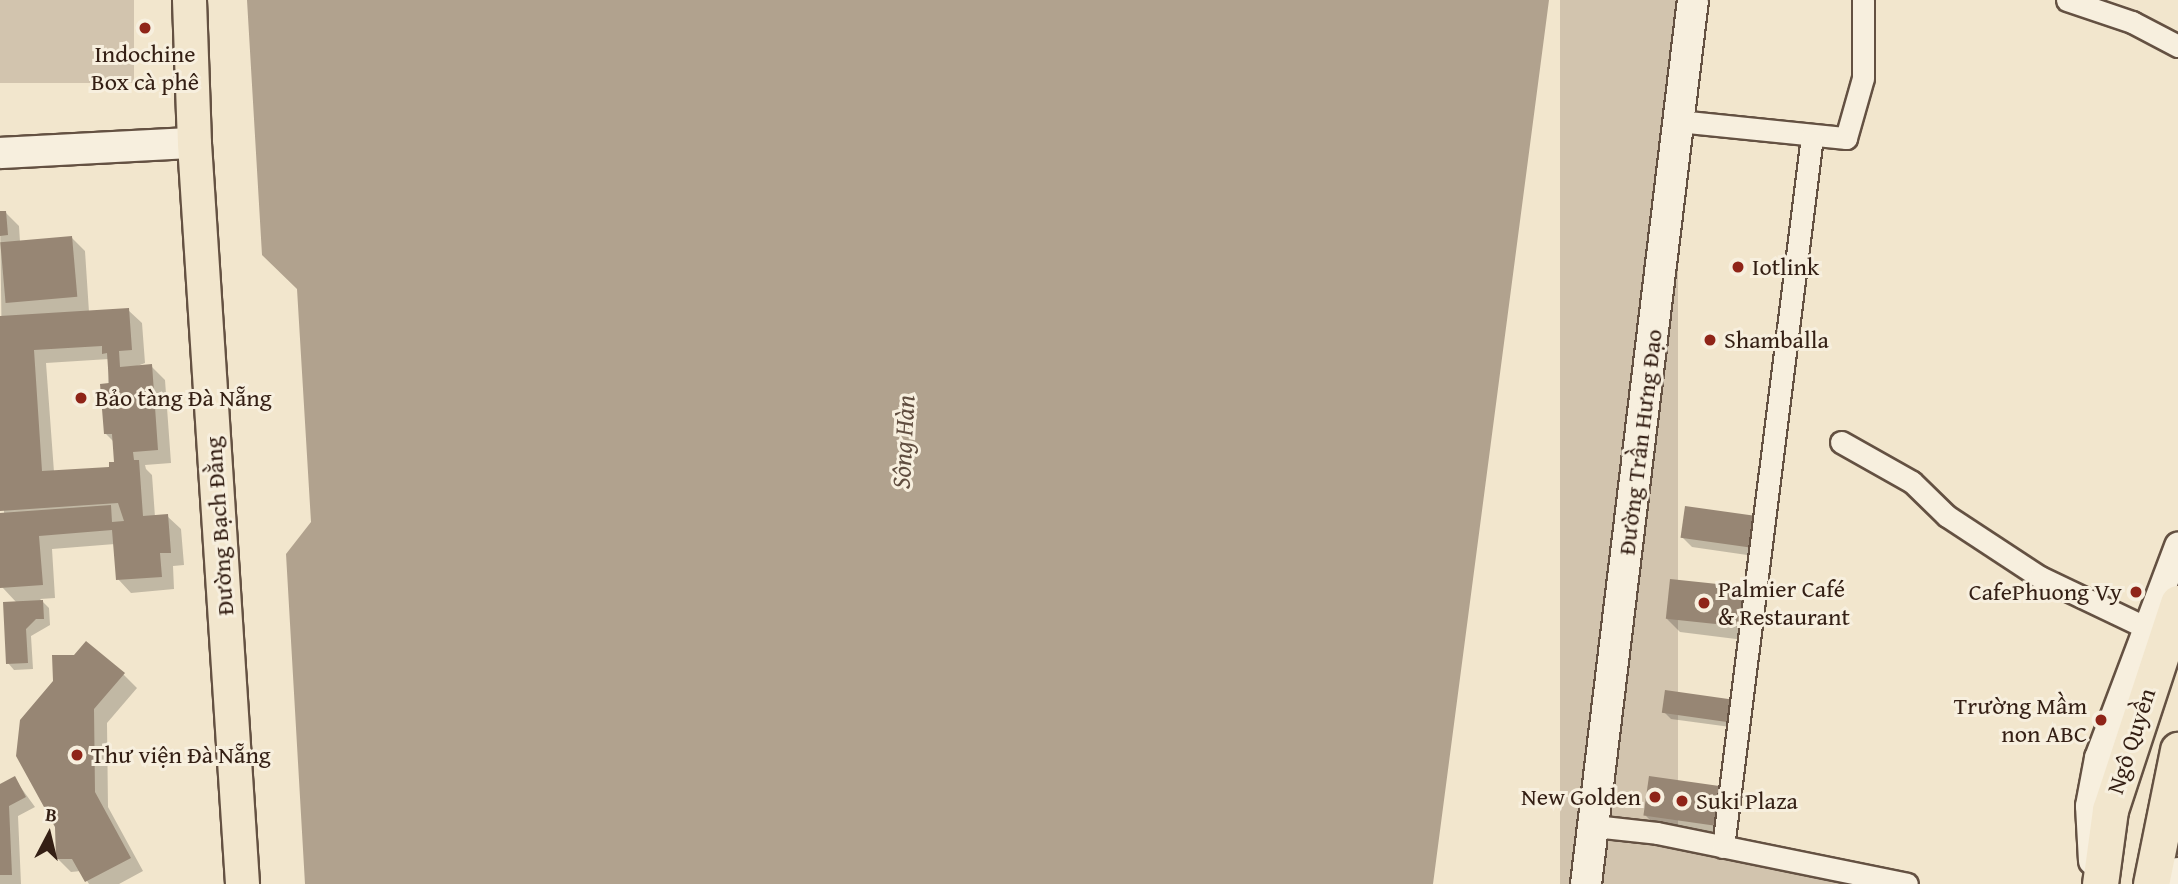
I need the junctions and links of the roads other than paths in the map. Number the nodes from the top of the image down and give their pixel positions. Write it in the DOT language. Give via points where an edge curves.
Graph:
graph roads {
  1 [pos="189,0"];
  2 [pos="1693,0"];
  3 [pos="1863,0"];
  4 [pos="2067,0"];
  5 [pos="2178,46"];
  6 [pos="1678,121"];
  7 [pos="1812,137"];
  8 [pos="194,143"];
  9 [pos="0,153"];
  10 [pos="1841,442"];
  11 [pos="2178,546"];
  12 [pos="2178,603"];
  13 [pos="2145,627"];
  14 [pos="2178,750"];
  15 [pos="1594,826"];
  16 [pos="1723,847"];
  17 [pos="2178,871"];
  18 [pos="242,884"];
  19 [pos="1586,884"];
  20 [pos="1907,884"];
  21 [pos="2093,884"];
  22 [pos="2100,884"];
  23 [pos="2151,884"];
  24 [pos="2173,884"];
  1 -- 8 [label="main road, Đường Bạch Đằng"];
  2 -- 6 [label="main road, Đường Trần Hưng Đạo"];
  3 -- 7 [label="street" via="1863,78 1846,138"];
  4 -- 5 [label="street" via="2132,22"];
  6 -- 7 [label="street"];
  6 -- 15 [label="main road, Đường Trần Hưng Đạo"];
  7 -- 16 [label="street"];
  8 -- 9 [label="main road"];
  8 -- 18 [label="main road, Đường Bạch Đằng"];
  10 -- 13 [label="street" via="1912,482 1947,516 2040,577"];
  11 -- 13 [label="street"];
  12 -- 22 [label="highway, Ngô Quyền" via="2110,810"];
  13 -- 21 [label="street" via="2098,758 2089,806"];
  14 -- 23 [label="highway, Ngô Quyền"];
  15 -- 16 [label="street"];
  15 -- 19 [label="main road, Đường Trần Hưng Đạo"];
  16 -- 20 [label="street"];
  17 -- 24 [label="street"];
}
